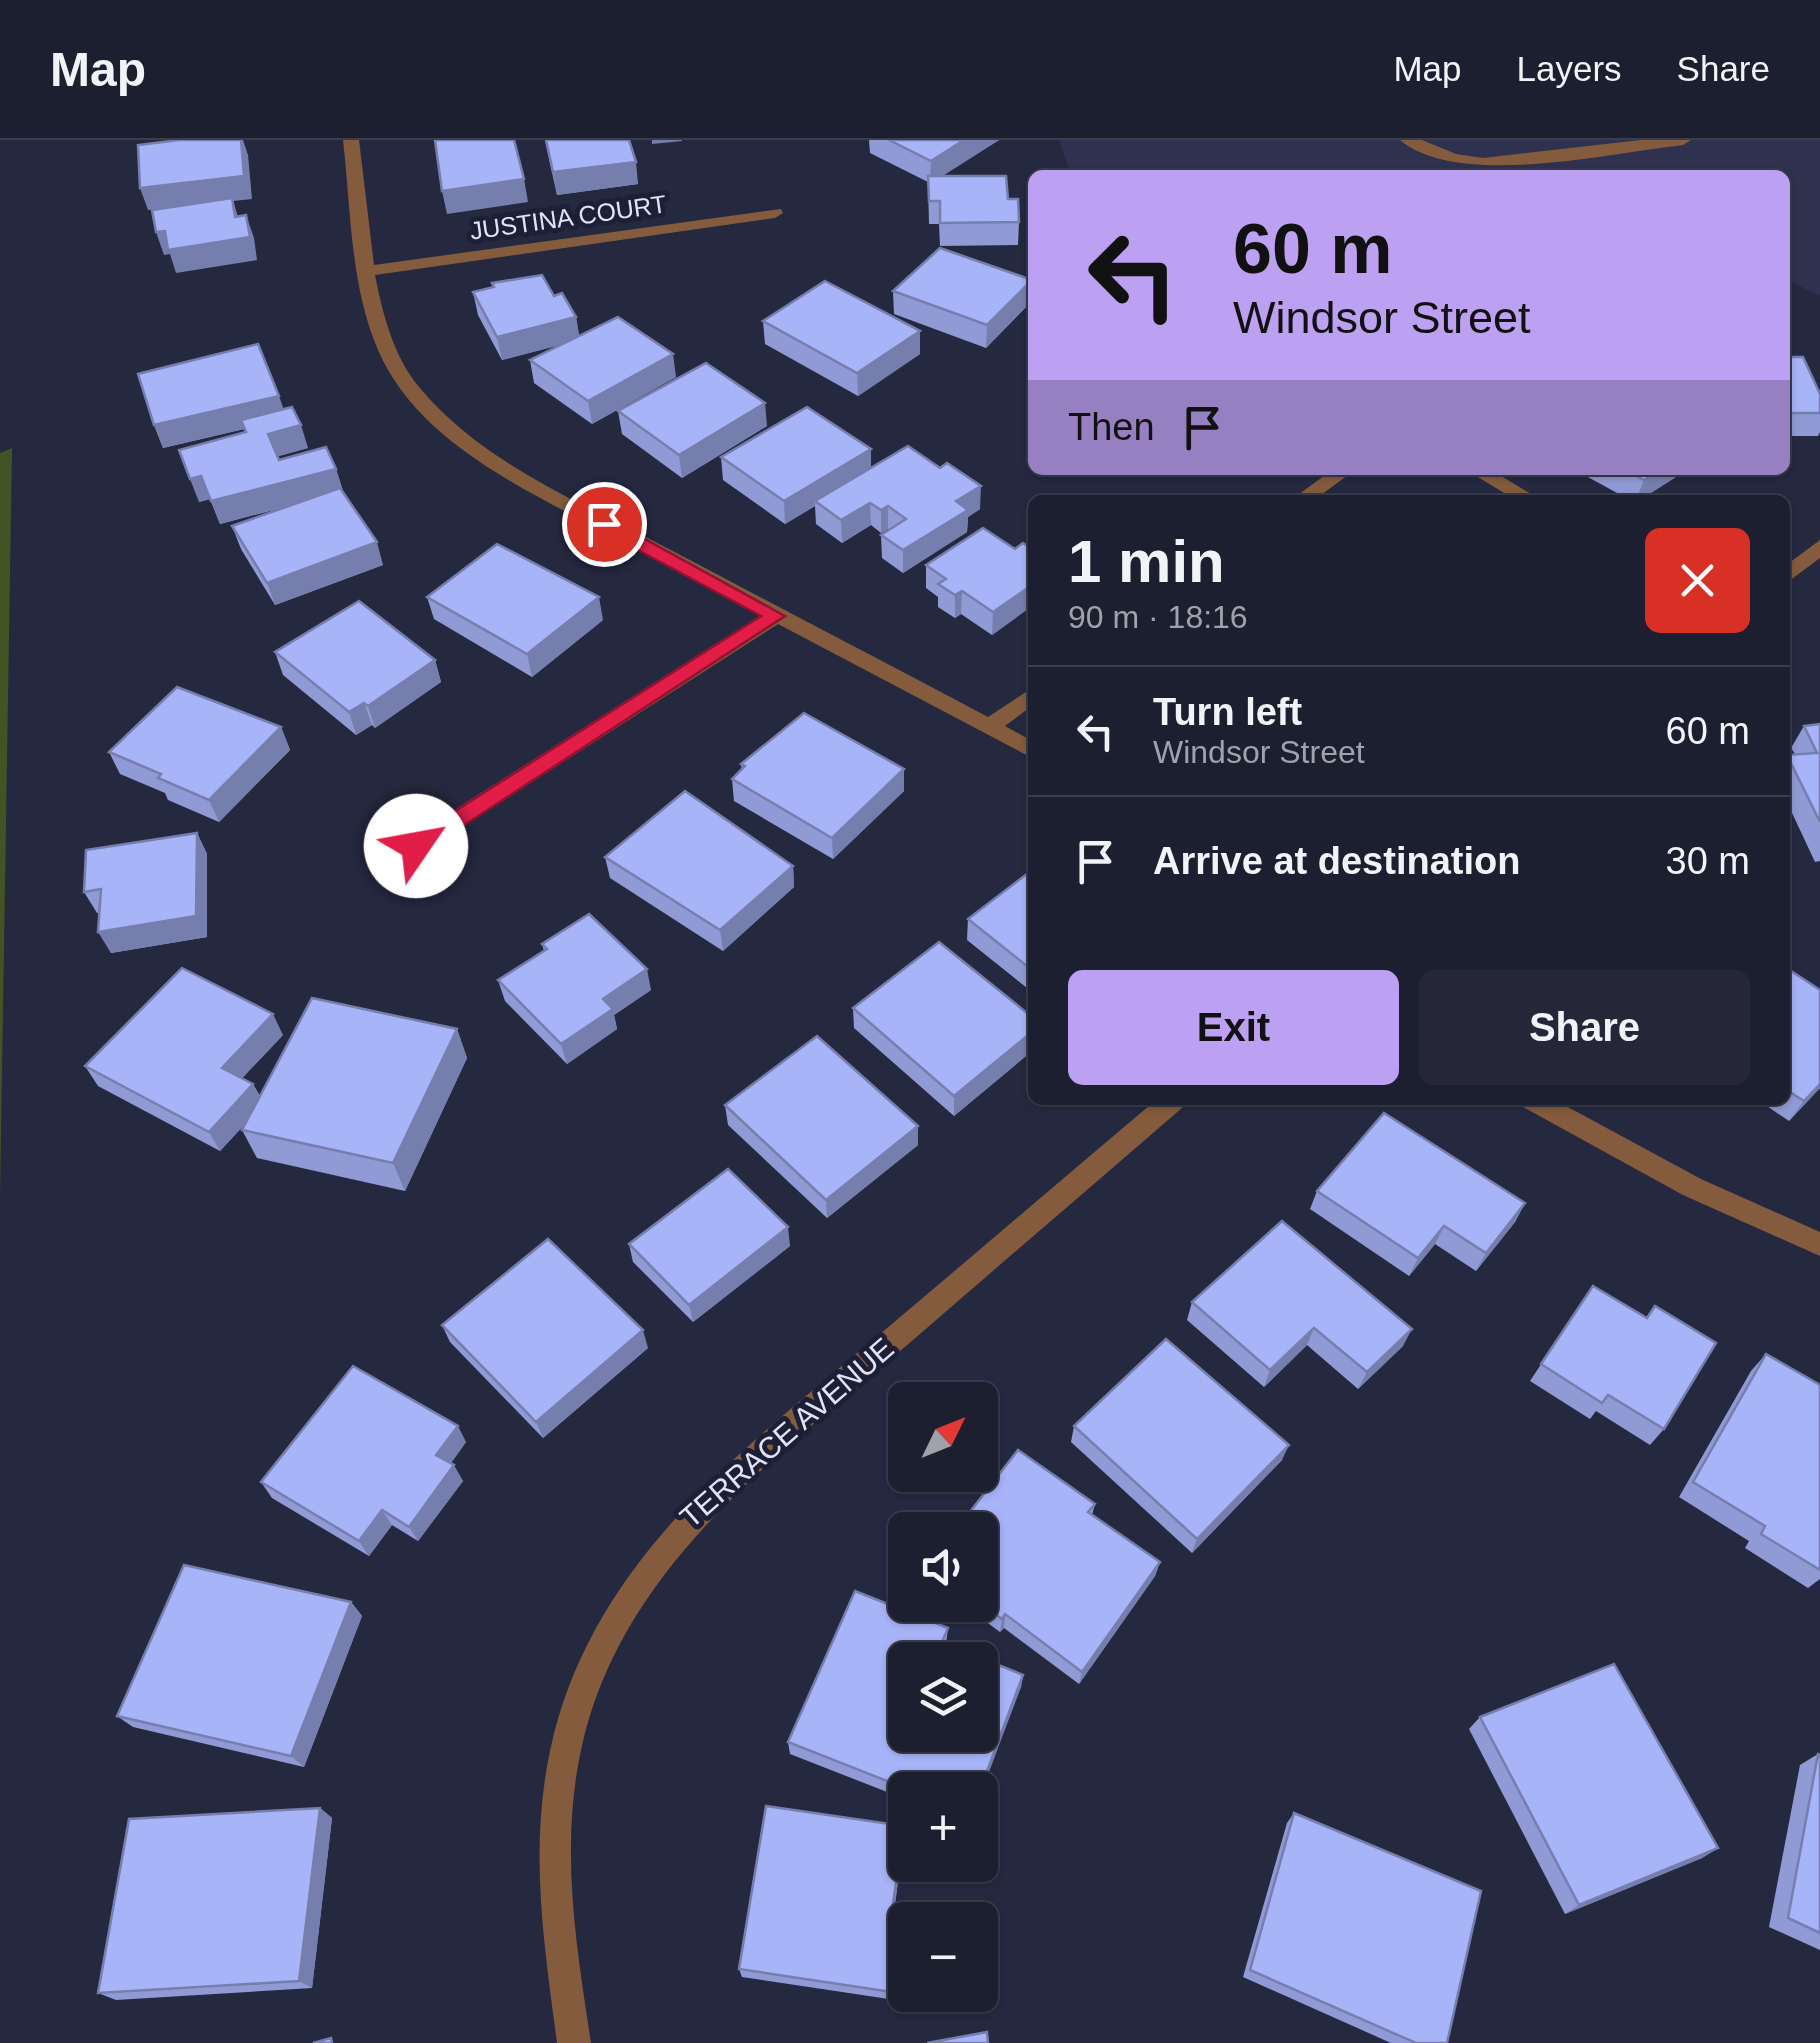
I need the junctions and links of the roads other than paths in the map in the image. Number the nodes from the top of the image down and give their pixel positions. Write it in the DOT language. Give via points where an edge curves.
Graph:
graph roads {
  1 [pos="351,140"];
  2 [pos="1408,140"];
  3 [pos="1683,140"];
  4 [pos="775,214"];
  5 [pos="369,271"];
  6 [pos="1338,475"];
  7 [pos="1485,475"];
  8 [pos="1309,495"];
  9 [pos="1522,495"];
  10 [pos="1820,546"];
  11 [pos="1790,573"];
  12 [pos="775,616"];
  13 [pos="1028,698"];
  14 [pos="992,725"];
  15 [pos="1028,748"];
  16 [pos="416,846"];
  17 [pos="1168,1105"];
  18 [pos="1541,1105"];
  19 [pos="1820,1244"];
  20 [pos="574,2043"];
  1 -- 5 [label="street"];
  2 -- 3 [label="street" via="1483,164"];
  4 -- 5 [label="street, JUSTINA COURT"];
  5 -- 12 [label="street" via="388,354 416,395 455,433 515,476"];
  6 -- 8 [label="street"];
  7 -- 9 [label="street"];
  10 -- 11 [label="street"];
  12 -- 14 [label="street"];
  12 -- 16 [label="street"];
  13 -- 14 [label="street"];
  14 -- 15 [label="street"];
  17 -- 20 [label="street, TERRACE AVENUE" via="737,1473 685,1520 641,1574 604,1638 577,1706 560,1782 553,1861"];
  18 -- 19 [label="street" via="1692,1187"];
}
